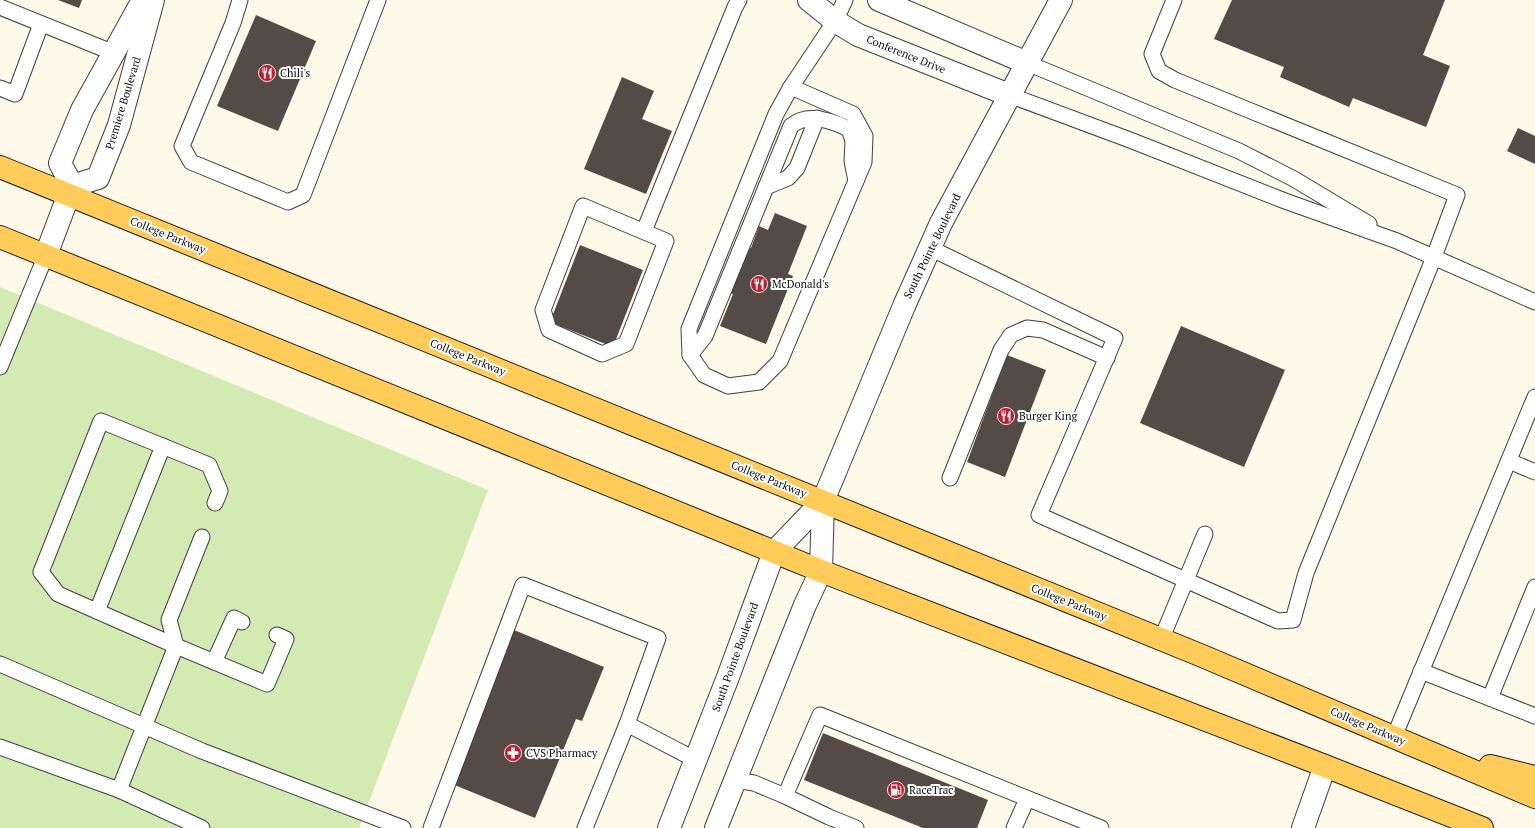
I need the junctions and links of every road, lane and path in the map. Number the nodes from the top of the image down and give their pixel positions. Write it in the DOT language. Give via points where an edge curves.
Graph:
graph roads {
  1 [pos="143,0"];
  2 [pos="153,0"];
  3 [pos="240,0"];
  4 [pos="378,0"];
  5 [pos="739,0"];
  6 [pos="809,0"];
  7 [pos="845,0"];
  8 [pos="879,0"];
  9 [pos="1061,0"];
  10 [pos="1174,0"];
  11 [pos="0,8"];
  12 [pos="835,21"];
  13 [pos="41,24"];
  14 [pos="114,52"];
  15 [pos="1027,63"];
  16 [pos="791,87"];
  17 [pos="0,88"];
  18 [pos="1009,95"];
  19 [pos="817,118"];
  20 [pos="0,167"];
  21 [pos="856,181"];
  22 [pos="766,187"];
  23 [pos="70,190"];
  24 [pos="644,231"];
  25 [pos="0,236"];
  26 [pos="1397,241"];
  27 [pos="930,248"];
  28 [pos="46,255"];
  29 [pos="1434,257"];
  30 [pos="1535,302"];
  31 [pos="690,355"];
  32 [pos="1107,358"];
  33 [pos="0,367"];
  34 [pos="1535,397"];
  35 [pos="163,446"];
  36 [pos="1509,461"];
  37 [pos="1535,472"];
  38 [pos="950,478"];
  39 [pos="823,501"];
  40 [pos="215,503"];
  41 [pos="1205,534"];
  42 [pos="202,537"];
  43 [pos="774,552"];
  44 [pos="821,571"];
  45 [pos="1186,580"];
  46 [pos="1535,587"];
  47 [pos="97,611"];
  48 [pos="242,622"];
  49 [pos="277,635"];
  50 [pos="1161,640"];
  51 [pos="176,646"];
  52 [pos="214,662"];
  53 [pos="0,664"];
  54 [pos="1421,672"];
  55 [pos="1490,698"];
  56 [pos="1535,716"];
  57 [pos="627,724"];
  58 [pos="145,726"];
  59 [pos="1394,737"];
  60 [pos="0,748"];
  61 [pos="1419,748"];
  62 [pos="696,760"];
  63 [pos="1325,766"];
  64 [pos="1535,777"];
  65 [pos="735,780"];
  66 [pos="119,790"];
  67 [pos="786,796"];
  68 [pos="1535,797"];
  69 [pos="1027,799"];
  70 [pos="1420,804"];
  71 [pos="827,823"];
  72 [pos="202,828"];
  73 [pos="403,828"];
  74 [pos="431,828"];
  75 [pos="585,828"];
  76 [pos="669,828"];
  77 [pos="716,828"];
  78 [pos="856,828"];
  79 [pos="1014,828"];
  80 [pos="1101,828"];
  81 [pos="1302,828"];
  82 [pos="1469,828"];
  83 [pos="1482,828"];
  1 -- 14 [label="street, Premiere Boulevard"];
  2 -- 23 [label="street, Premiere Boulevard" via="119,125 98,178"];
  3 -- 4 [label="lane" via="182,146 191,162 288,202 303,195"];
  5 -- 24 [label="lane"];
  6 -- 12 [label="street, Conference Drive"];
  7 -- 12 [label="lane"];
  8 -- 15 [label="street"];
  9 -- 15 [label="street, South Pointe Boulevard"];
  10 -- 29 [label="lane" via="1152,54 1159,71 1182,83 1457,195"];
  11 -- 13 [label="lane"];
  12 -- 16 [label="lane"];
  12 -- 18 [label="street, Conference Drive" via="858,35"];
  13 -- 14 [label="lane"];
  13 -- 17 [label="lane" via="15,94"];
  14 -- 23 [label="street, Premiere Boulevard" via="82,110 60,163"];
  15 -- 18 [label="street, South Pointe Boulevard"];
  15 -- 26 [label="lane" via="1239,151 1294,179"];
  16 -- 21 [label="lane" via="853,114 865,136 864,162"];
  16 -- 31 [label="lane" via="776,114 688,329"];
  18 -- 26 [label="lane" via="1285,201"];
  18 -- 27 [label="street, South Pointe Boulevard"];
  19 -- 21 [label="lane" via="849,129 853,141 852,161"];
  19 -- 22 [label="lane" via="797,168 788,178"];
  19 -- 22 [label="lane" via="797,121 791,126"];
  20 -- 23 [label="main road, College Parkway"];
  21 -- 31 [label="lane" via="780,361 759,382 728,386 704,375"];
  22 -- 31 [label="lane" via="705,336"];
  23 -- 28 [label="street"];
  23 -- 39 [label="main road, College Parkway"];
  24 -- 24 [label="lane" via="584,206 542,310 549,330 602,354 626,344 666,241"];
  25 -- 28 [label="main road"];
  26 -- 29 [label="lane"];
  27 -- 32 [label="lane" via="1115,338"];
  27 -- 39 [label="street, South Pointe Boulevard"];
  28 -- 33 [label="lane"];
  28 -- 43 [label="main road"];
  29 -- 30 [label="lane"];
  29 -- 45 [label="lane" via="1306,573 1292,620 1278,621"];
  32 -- 38 [label="lane" via="1043,330 1027,328 1011,335 1001,350"];
  32 -- 45 [label="lane" via="1039,515"];
  34 -- 36 [label="lane"];
  35 -- 40 [label="lane" via="209,465 220,491"];
  35 -- 47 [label="lane"];
  35 -- 47 [label="lane" via="101,421 98,428 41,572 58,594"];
  36 -- 37 [label="lane"];
  36 -- 54 [label="lane"];
  39 -- 43 [label="street, South Pointe Boulevard"];
  39 -- 44 [label="street, South Pointe Boulevard"];
  39 -- 50 [label="main road, College Parkway"];
  41 -- 45 [label="lane"];
  42 -- 51 [label="lane" via="169,620"];
  43 -- 44 [label="main road"];
  43 -- 62 [label="street, South Pointe Boulevard"];
  44 -- 63 [label="main road"];
  44 -- 65 [label="street, South Pointe Boulevard"];
  45 -- 50 [label="lane"];
  46 -- 55 [label="lane"];
  47 -- 51 [label="lane"];
  48 -- 52 [label="lane" via="234,618"];
  49 -- 52 [label="lane" via="286,639 267,684"];
  50 -- 59 [label="main road, College Parkway"];
  51 -- 52 [label="lane"];
  51 -- 58 [label="lane"];
  53 -- 58 [label="lane"];
  54 -- 55 [label="lane"];
  54 -- 59 [label="lane"];
  55 -- 56 [label="lane"];
  57 -- 62 [label="lane"];
  57 -- 74 [label="lane" via="658,638 523,585"];
  57 -- 75 [label="lane"];
  58 -- 66 [label="lane"];
  58 -- 73 [label="lane" via="202,751"];
  59 -- 61 [label="main road, College Parkway"];
  60 -- 66 [label="lane"];
  61 -- 64 [label="main road"];
  61 -- 68 [label="main road, College Parkway"];
  62 -- 76 [label="street, South Pointe Boulevard"];
  63 -- 70 [label="main road"];
  63 -- 81 [label="street"];
  65 -- 67 [label="lane" via="754,783"];
  65 -- 77 [label="street, South Pointe Boulevard"];
  66 -- 72 [label="lane"];
  67 -- 69 [label="lane" via="820,716"];
  67 -- 71 [label="lane"];
  69 -- 79 [label="lane"];
  69 -- 80 [label="lane"];
  70 -- 82 [label="main road"];
  70 -- 83 [label="main road"];
  71 -- 78 [label="lane"];
}
